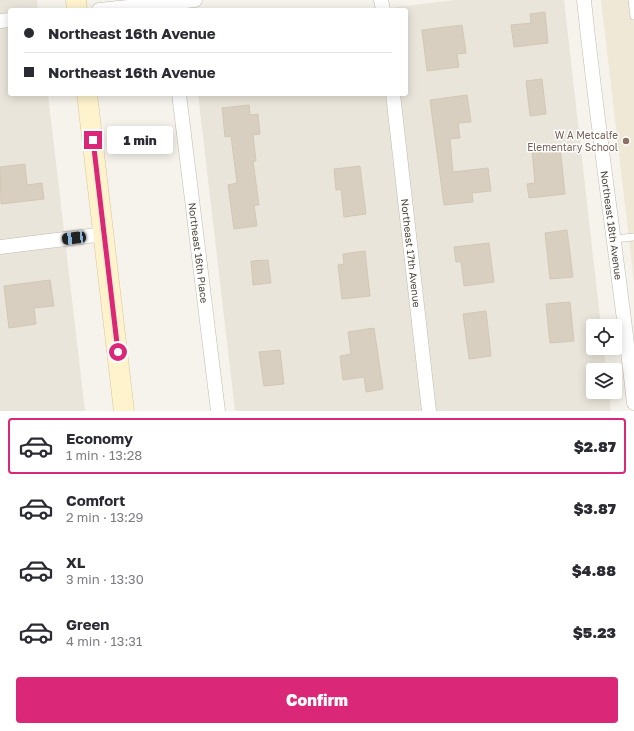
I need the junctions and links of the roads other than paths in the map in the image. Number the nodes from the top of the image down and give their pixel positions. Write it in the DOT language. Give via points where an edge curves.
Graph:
graph roads {
  1 [pos="195,0"];
  2 [pos="584,0"];
  3 [pos="632,0"];
  4 [pos="165,4"];
  5 [pos="121,8"];
  6 [pos="634,16"];
  7 [pos="87,96"];
  8 [pos="180,96"];
  9 [pos="392,96"];
  10 [pos="105,234"];
  11 [pos="634,237"];
  12 [pos="614,238"];
  13 [pos="0,247"];
  14 [pos="634,403"];
  15 [pos="124,411"];
  16 [pos="218,411"];
  17 [pos="430,411"];
  1 -- 4 [label="street"];
  2 -- 12 [label="street, Northeast 18th Avenue"];
  3 -- 6 [label="lane"];
  4 -- 5 [label="street"];
  7 -- 10 [label="street"];
  8 -- 16 [label="street, Northeast 16th Place"];
  9 -- 17 [label="street, Northeast 17th Avenue"];
  10 -- 13 [label="street"];
  10 -- 15 [label="street"];
  11 -- 12 [label="lane"];
  12 -- 14 [label="street, Northeast 18th Avenue"];
}
